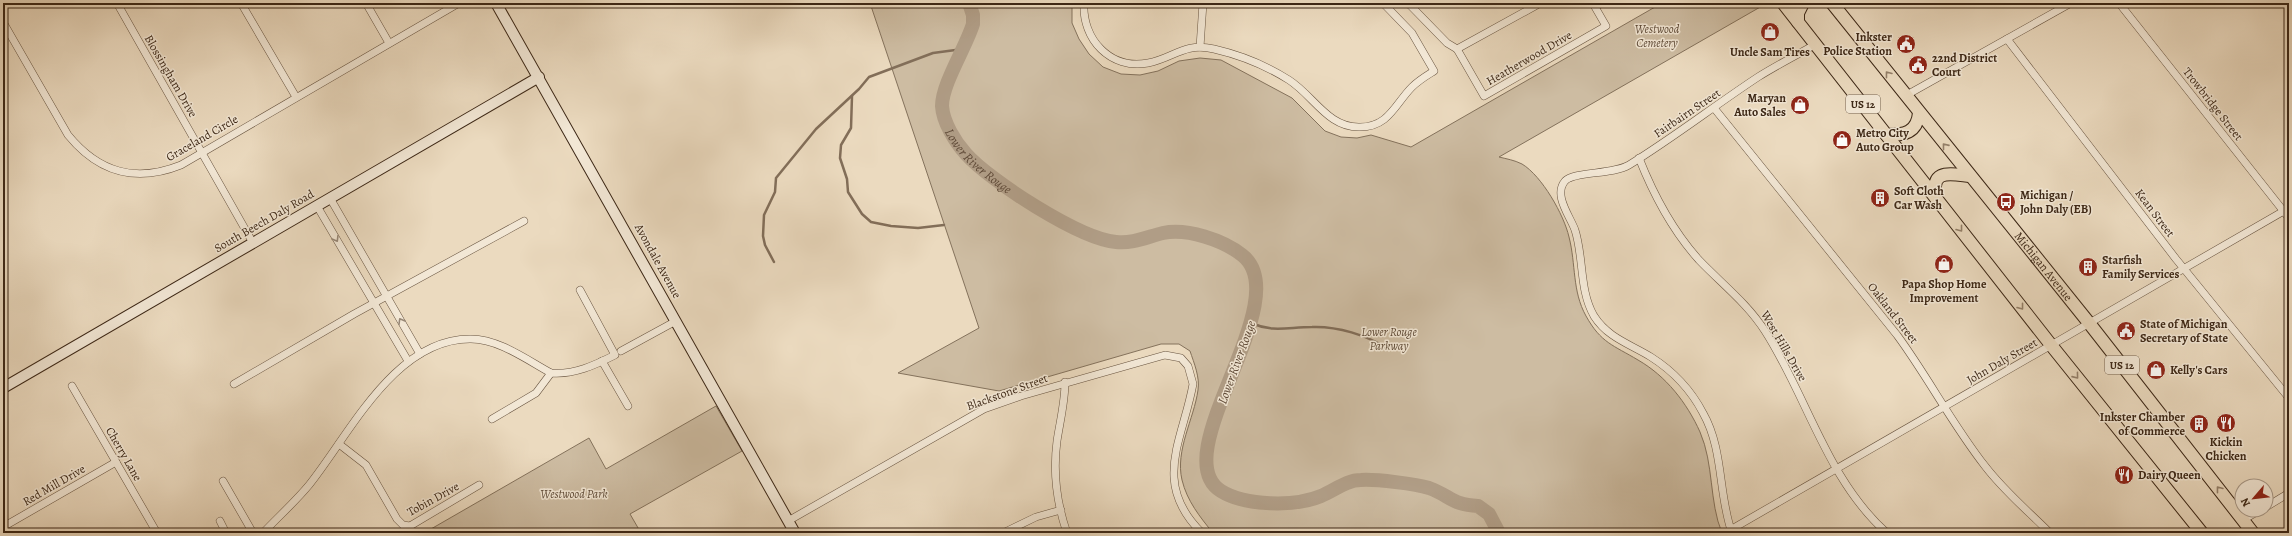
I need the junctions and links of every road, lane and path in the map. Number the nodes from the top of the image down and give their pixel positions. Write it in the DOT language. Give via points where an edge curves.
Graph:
graph roads {
  1 [pos="117,3"];
  2 [pos="241,3"];
  3 [pos="366,3"];
  4 [pos="459,3"];
  5 [pos="496,3"];
  6 [pos="1084,3"];
  7 [pos="1203,3"];
  8 [pos="1383,3"];
  9 [pos="1408,3"];
  10 [pos="1536,3"];
  11 [pos="1783,3"];
  12 [pos="1803,3"];
  13 [pos="1832,3"];
  14 [pos="2071,3"];
  15 [pos="2119,3"];
  16 [pos="1596,4"];
  17 [pos="3,22"];
  18 [pos="1798,22"];
  19 [pos="2007,39"];
  20 [pos="389,43"];
  21 [pos="1816,44"];
  22 [pos="1200,47"];
  23 [pos="1457,49"];
  24 [pos="539,77"];
  25 [pos="1905,96"];
  26 [pos="296,97"];
  27 [pos="1714,108"];
  28 [pos="1919,113"];
  29 [pos="1887,135"];
  30 [pos="203,153"];
  31 [pos="1639,158"];
  32 [pos="1970,176"];
  33 [pos="330,198"];
  34 [pos="1936,198"];
  35 [pos="317,206"];
  36 [pos="2286,210"];
  37 [pos="2289,218"];
  38 [pos="524,221"];
  39 [pos="253,243"];
  40 [pos="2184,268"];
  41 [pos="580,290"];
  42 [pos="386,296"];
  43 [pos="374,303"];
  44 [pos="676,321"];
  45 [pos="2089,323"];
  46 [pos="2051,345"];
  47 [pos="621,351"];
  48 [pos="420,354"];
  49 [pos="408,361"];
  50 [pos="602,362"];
  51 [pos="551,373"];
  52 [pos="1065,382"];
  53 [pos="234,384"];
  54 [pos="72,386"];
  55 [pos="3,388"];
  56 [pos="2289,398"];
  57 [pos="628,406"];
  58 [pos="1946,407"];
  59 [pos="492,418"];
  60 [pos="339,444"];
  61 [pos="116,462"];
  62 [pos="1838,469"];
  63 [pos="223,481"];
  64 [pos="480,485"];
  65 [pos="2289,493"];
  66 [pos="2274,502"];
  67 [pos="1060,510"];
  68 [pos="2246,518"];
  69 [pos="2243,520"];
  70 [pos="220,521"];
  71 [pos="788,521"];
  72 [pos="3,527"];
  73 [pos="1729,532"];
  74 [pos="157,533"];
  75 [pos="226,533"];
  76 [pos="253,533"];
  77 [pos="262,533"];
  78 [pos="795,533"];
  79 [pos="1003,533"];
  80 [pos="1067,533"];
  81 [pos="1202,533"];
  82 [pos="1886,533"];
  83 [pos="2050,533"];
  84 [pos="2202,533"];
  85 [pos="2244,533"];
  86 [pos="2253,533"];
  1 -- 30 [label="street, Blossingham Drive"];
  2 -- 26 [label="street"];
  3 -- 20 [label="street"];
  4 -- 20 [label="street, Graceland Circle"];
  5 -- 24 [label="street, Avondale Avenue"];
  6 -- 22 [label="street" via="1084,22 1089,35 1099,49 1118,60 1131,64 1149,63 1179,50"];
  7 -- 22 [label="street"];
  8 -- 22 [label="street" via="1412,33 1434,71 1412,86 1385,120 1371,126 1353,127 1331,118 1302,90 1275,72 1232,54"];
  9 -- 23 [label="street, Heatherwood Drive" via="1446,43"];
  10 -- 23 [label="street" via="1537,5"];
  11 -- 18 [label="main road, US 12"];
  12 -- 18 [label="main road" via="1798,13"];
  25 -- 13 [label="main road, Michigan Avenue / US 12, one-way"];
  14 -- 19 [label="street"];
  15 -- 36 [label="street, Trowbridge Street"];
  16 -- 23 [label="street, Heatherwood Drive" via="1606,26 1484,96"];
  17 -- 30 [label="street, Graceland Circle" via="68,135 95,161 119,171 150,174 181,165"];
  18 -- 21 [label="main road, US 12"];
  19 -- 25 [label="street"];
  19 -- 40 [label="street, Kean Street"];
  20 -- 26 [label="street, Graceland Circle"];
  21 -- 27 [label="street, Fairbairn Street" via="1759,77"];
  21 -- 29 [label="main road, US 12"];
  24 -- 33 [label="street, South Beech Daly Road"];
  24 -- 44 [label="street, Avondale Avenue"];
  25 -- 28 [label="main road, Michigan Avenue / US 12"];
  26 -- 30 [label="street, Graceland Circle"];
  27 -- 31 [label="street, Fairbairn Street"];
  27 -- 58 [label="street, Oakland Street" via="1897,334"];
  28 -- 29 [label="main road" via="1911,131 1900,135"];
  32 -- 28 [label="main road, Michigan Avenue / US 12, one-way"];
  29 -- 34 [label="main road, US 12"];
  30 -- 39 [label="street, Blossingham Drive"];
  31 -- 62 [label="street, West Hills Drive" via="1656,198 1676,231 1700,260 1743,302 1766,332"];
  31 -- 73 [label="street, Fairbairn Street" via="1611,172 1571,176 1560,191 1561,198 1577,238 1585,294 1600,323 1614,337 1664,366 1697,402 1716,446"];
  32 -- 34 [label="main road" via="1947,173 1942,175 1936,182"];
  32 -- 45 [label="main road, Michigan Avenue / US 12"];
  33 -- 35 [label="street, South Beech Daly Road"];
  33 -- 42 [label="street"];
  34 -- 46 [label="main road, US 12, one-way"];
  35 -- 39 [label="street, South Beech Daly Road"];
  35 -- 43 [label="street, one-way"];
  36 -- 37 [label="street, Trowbridge Street"];
  36 -- 40 [label="street, John Daly Street"];
  38 -- 42 [label="street"];
  39 -- 55 [label="street, South Beech Daly Road"];
  40 -- 45 [label="street, John Daly Street"];
  40 -- 56 [label="street, Kean Street"];
  41 -- 50 [label="street" via="615,354"];
  42 -- 43 [label="street"];
  48 -- 42 [label="street, one-way"];
  43 -- 49 [label="street"];
  43 -- 53 [label="street"];
  44 -- 47 [label="street"];
  44 -- 71 [label="street, Avondale Avenue"];
  45 -- 46 [label="street, John Daly Street"];
  69 -- 45 [label="main road, Michigan Avenue / US 12, one-way"];
  46 -- 58 [label="street, John Daly Street"];
  46 -- 84 [label="main road, US 12, one-way"];
  48 -- 49 [label="street"];
  48 -- 51 [label="street" via="445,343 472,339 497,344"];
  49 -- 60 [label="street" via="376,392"];
  50 -- 51 [label="street" via="572,373"];
  50 -- 57 [label="street"];
  51 -- 59 [label="street" via="536,393"];
  52 -- 67 [label="street" via="1056,456"];
  52 -- 71 [label="street, Blackstone Street" via="1020,396 968,417"];
  52 -- 81 [label="street, Blackstone Street" via="1165,355 1177,357 1185,362 1193,381 1174,454 1174,472 1180,502"];
  54 -- 61 [label="street, Cherry Lane"];
  58 -- 62 [label="street, John Daly Street"];
  58 -- 83 [label="street, Oakland Street" via="1970,446 1996,480"];
  60 -- 64 [label="street, Tobin Drive" via="366,466 397,518 410,526"];
  60 -- 77 [label="street" via="308,487"];
  61 -- 72 [label="street, Red Mill Drive"];
  61 -- 74 [label="street, Cherry Lane"];
  62 -- 73 [label="street, John Daly Street"];
  62 -- 82 [label="street, West Hills Drive" via="1862,507"];
  63 -- 76 [label="street"];
  65 -- 66 [label="street"];
  67 -- 79 [label="street" via="1036,517"];
  67 -- 80 [label="street"];
  68 -- 69 [label="street"];
  69 -- 85 [label="main road"];
  69 -- 86 [label="main road, Michigan Avenue / US 12"];
  70 -- 75 [label="street"];
  71 -- 78 [label="street, Avondale Avenue"];
}
